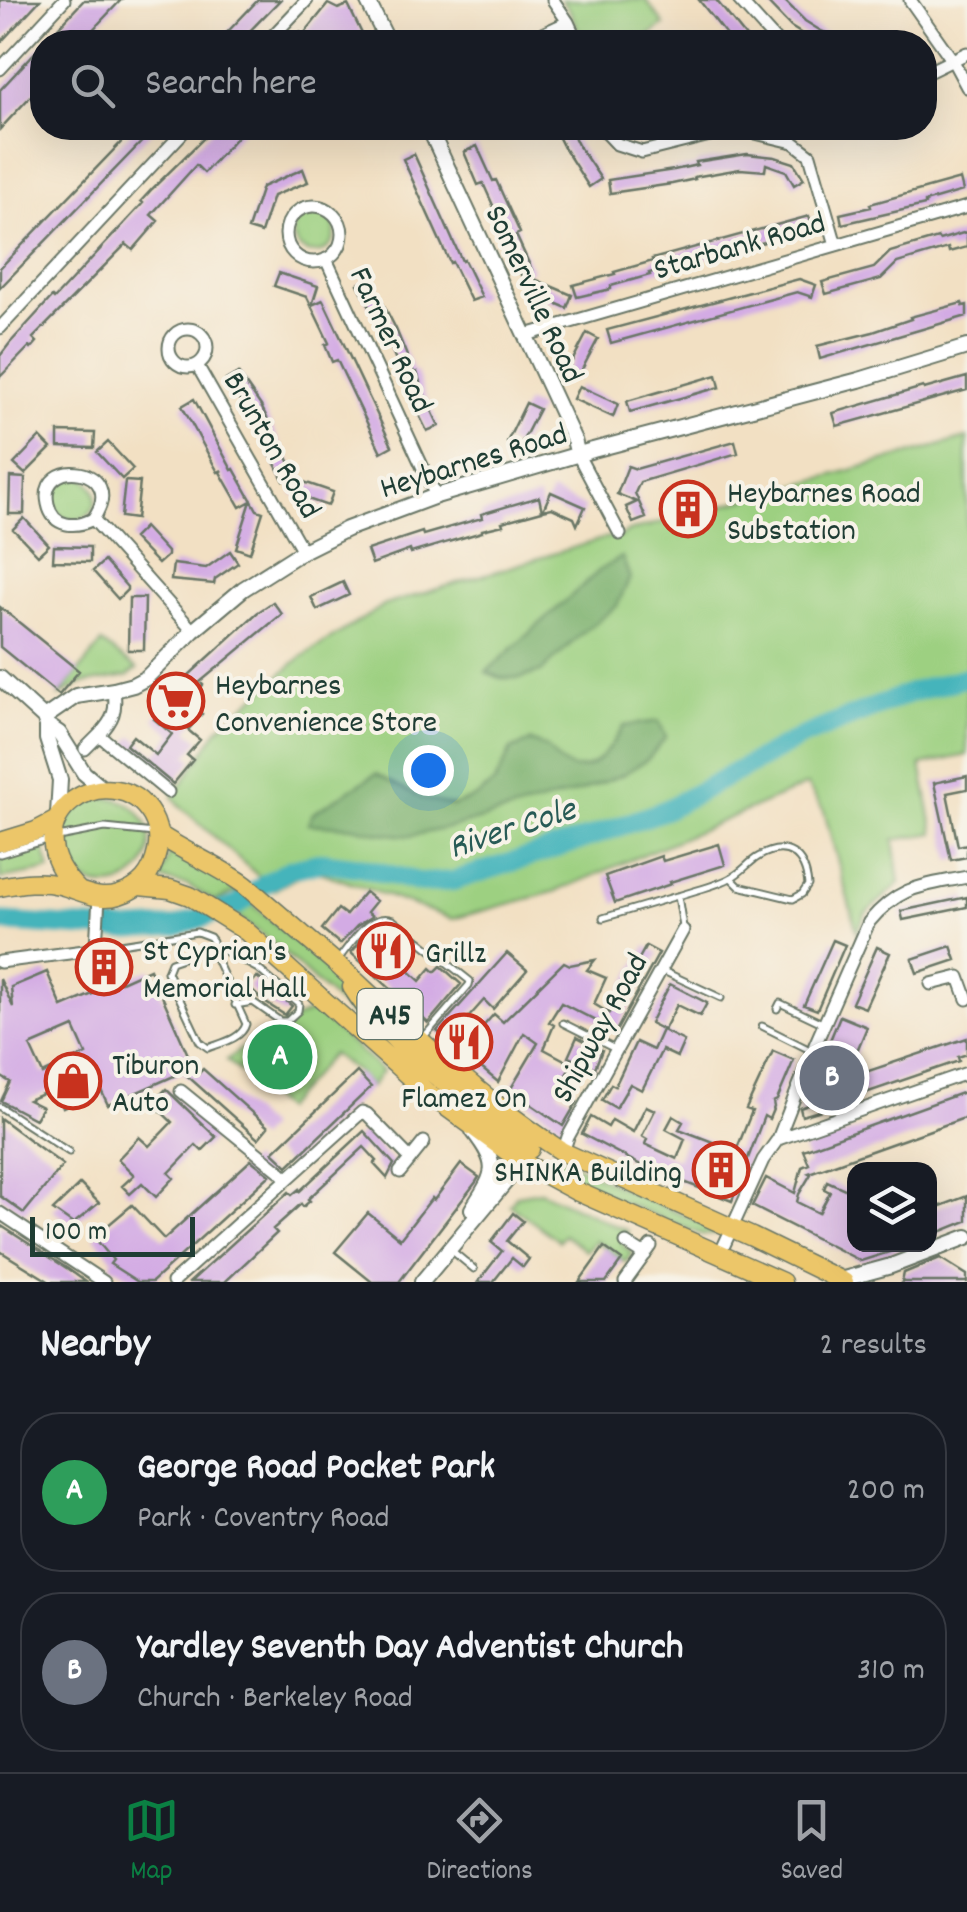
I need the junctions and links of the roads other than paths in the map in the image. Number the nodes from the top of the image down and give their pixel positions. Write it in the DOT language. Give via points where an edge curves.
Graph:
graph roads {
  1 [pos="64,0"];
  2 [pos="306,0"];
  3 [pos="367,0"];
  4 [pos="553,0"];
  5 [pos="739,0"];
  6 [pos="910,0"];
  7 [pos="568,22"];
  8 [pos="36,30"];
  9 [pos="278,30"];
  10 [pos="382,30"];
  11 [pos="550,30"];
  12 [pos="571,30"];
  13 [pos="766,30"];
  14 [pos="931,30"];
  15 [pos="30,37"];
  16 [pos="937,38"];
  17 [pos="967,53"];
  18 [pos="953,61"];
  19 [pos="937,68"];
  20 [pos="0,69"];
  21 [pos="967,87"];
  22 [pos="177,140"];
  23 [pos="435,140"];
  24 [pos="613,140"];
  25 [pos="690,140"];
  26 [pos="785,140"];
  27 [pos="967,207"];
  28 [pos="836,244"];
  29 [pos="326,259"];
  30 [pos="0,328"];
  31 [pos="526,335"];
  32 [pos="967,347"];
  33 [pos="198,365"];
  34 [pos="578,455"];
  35 [pos="436,496"];
  36 [pos="93,519"];
  37 [pos="620,534"];
  38 [pos="303,551"];
  39 [pos="193,631"];
  40 [pos="0,678"];
  41 [pos="114,690"];
  42 [pos="46,722"];
  43 [pos="99,734"];
  44 [pos="86,749"];
  45 [pos="104,789"];
  46 [pos="168,792"];
  47 [pos="55,825"];
  48 [pos="158,834"];
  49 [pos="0,842"];
  50 [pos="0,854"];
  51 [pos="967,877"];
  52 [pos="731,878"];
  53 [pos="139,886"];
  54 [pos="0,887"];
  55 [pos="79,892"];
  56 [pos="678,896"];
  57 [pos="98,907"];
  58 [pos="603,918"];
  59 [pos="683,930"];
  60 [pos="97,938"];
  61 [pos="212,947"];
  62 [pos="0,962"];
  63 [pos="336,964"];
  64 [pos="662,970"];
  65 [pos="930,984"];
  66 [pos="721,998"];
  67 [pos="967,998"];
  68 [pos="236,1004"];
  69 [pos="777,1010"];
  70 [pos="563,1022"];
  71 [pos="824,1024"];
  72 [pos="762,1026"];
  73 [pos="420,1041"];
  74 [pos="618,1051"];
  75 [pos="813,1051"];
  76 [pos="967,1073"];
  77 [pos="182,1092"];
  78 [pos="0,1107"];
  79 [pos="466,1123"];
  80 [pos="778,1140"];
  81 [pos="424,1142"];
  82 [pos="532,1150"];
  83 [pos="69,1152"];
  84 [pos="563,1152"];
  85 [pos="410,1158"];
  86 [pos="400,1172"];
  87 [pos="288,1178"];
  88 [pos="0,1213"];
  89 [pos="731,1228"];
  90 [pos="967,1238"];
  91 [pos="626,1243"];
  92 [pos="448,1248"];
  93 [pos="720,1254"];
  94 [pos="891,1266"];
  95 [pos="474,1269"];
  96 [pos="842,1281"];
  97 [pos="104,1282"];
  98 [pos="173,1282"];
  99 [pos="422,1282"];
  100 [pos="625,1282"];
  101 [pos="782,1282"];
  102 [pos="882,1282"];
  1 -- 8 [label="street"];
  2 -- 9 [label="street"];
  3 -- 10 [label="street"];
  4 -- 7 [label="street"];
  5 -- 13 [label="street"];
  6 -- 14 [label="street"];
  7 -- 11 [label="street"];
  7 -- 12 [label="street"];
  15 -- 20 [label="street"];
  16 -- 18 [label="street"];
  17 -- 18 [label="street"];
  18 -- 19 [label="street"];
  18 -- 21 [label="street"];
  22 -- 30 [label="street"];
  23 -- 31 [label="street, Somerville Road"];
  24 -- 25 [label="street" via="642,152"];
  26 -- 28 [label="street" via="810,154"];
  27 -- 28 [label="street, Starbank Road"];
  28 -- 31 [label="street, Starbank Road"];
  29 -- 29 [label="street, Farmer Road" via="303,260 288,242 290,220 308,206 339,220 341,242"];
  29 -- 35 [label="street, Farmer Road"];
  31 -- 34 [label="street, Somerville Road"];
  32 -- 34 [label="street, Heybarnes Road"];
  33 -- 38 [label="street, Brunton Road"];
  34 -- 35 [label="street, Heybarnes Road"];
  34 -- 37 [label="street, Somerville Road"];
  35 -- 38 [label="street, Heybarnes Road"];
  36 -- 36 [label="street" via="81,525 56,519 47,500 58,476 80,471 95,480 102,496"];
  36 -- 39 [label="street"];
  38 -- 39 [label="street, Heybarnes Road"];
  39 -- 41 [label="street, Heybarnes Road" via="146,678"];
  40 -- 42 [label="street"];
  41 -- 42 [label="street, Heybarnes Road" via="76,696"];
  41 -- 43 [label="street" via="116,710"];
  42 -- 45 [label="street"];
  42 -- 47 [label="street" via="60,780"];
  43 -- 44 [label="street"];
  43 -- 46 [label="street"];
  45 -- 47 [label="highway" via="76,799"];
  45 -- 48 [label="highway" via="145,805"];
  47 -- 48 [label="lane"];
  47 -- 49 [label="highway"];
  47 -- 50 [label="lane"];
  47 -- 55 [label="highway" via="54,856"];
  48 -- 53 [label="highway" via="155,862"];
  48 -- 63 [label="highway, A45" via="224,870"];
  51 -- 71 [label="street" via="908,890 881,908"];
  52 -- 52 [label="lane" via="779,850 804,862 808,885 793,899 739,886"];
  52 -- 56 [label="lane"];
  53 -- 57 [label="highway"];
  53 -- 79 [label="highway, A45" via="190,896 246,932"];
  54 -- 55 [label="highway" via="42,882"];
  55 -- 57 [label="highway"];
  56 -- 58 [label="lane"];
  56 -- 59 [label="lane"];
  57 -- 60 [label="street"];
  59 -- 64 [label="street, Shipway Road"];
  60 -- 61 [label="lane" via="114,945 198,932 210,937"];
  60 -- 62 [label="street" via="92,950"];
  61 -- 68 [label="lane"];
  61 -- 68 [label="lane" via="258,969 298,1011 280,1022 253,1002"];
  61 -- 68 [label="lane" via="170,962 167,972 205,1047 246,1029"];
  63 -- 73 [label="highway, A45"];
  63 -- 73 [label="lane" via="374,919 384,917 470,981"];
  63 -- 82 [label="highway" via="367,1010 444,1084"];
  64 -- 66 [label="lane"];
  64 -- 74 [label="street, Shipway Road"];
  65 -- 67 [label="street" via="958,976"];
  69 -- 71 [label="lane" via="780,1003"];
  70 -- 74 [label="lane"];
  71 -- 75 [label="street"];
  72 -- 75 [label="lane"];
  73 -- 82 [label="highway, A45" via="484,1096"];
  74 -- 84 [label="street, Shipway Road"];
  75 -- 80 [label="street"];
  76 -- 80 [label="street"];
  77 -- 87 [label="street"];
  78 -- 83 [label="lane"];
  79 -- 82 [label="highway, A45"];
  79 -- 92 [label="street" via="492,1158 492,1169"];
  80 -- 89 [label="street"];
  81 -- 85 [label="street"];
  82 -- 84 [label="highway, A45"];
  82 -- 92 [label="street"];
  82 -- 93 [label="highway, A45" via="576,1191"];
  84 -- 89 [label="highway, A45"];
  85 -- 86 [label="street"];
  85 -- 87 [label="street" via="362,1112"];
  87 -- 98 [label="street"];
  88 -- 97 [label="street"];
  89 -- 93 [label="street"];
  89 -- 96 [label="highway, A45"];
  90 -- 94 [label="street"];
  91 -- 100 [label="street" via="648,1250"];
  92 -- 95 [label="lane"];
  92 -- 99 [label="street"];
  93 -- 101 [label="highway, A45"];
  94 -- 96 [label="street"];
  94 -- 102 [label="street"];
}
